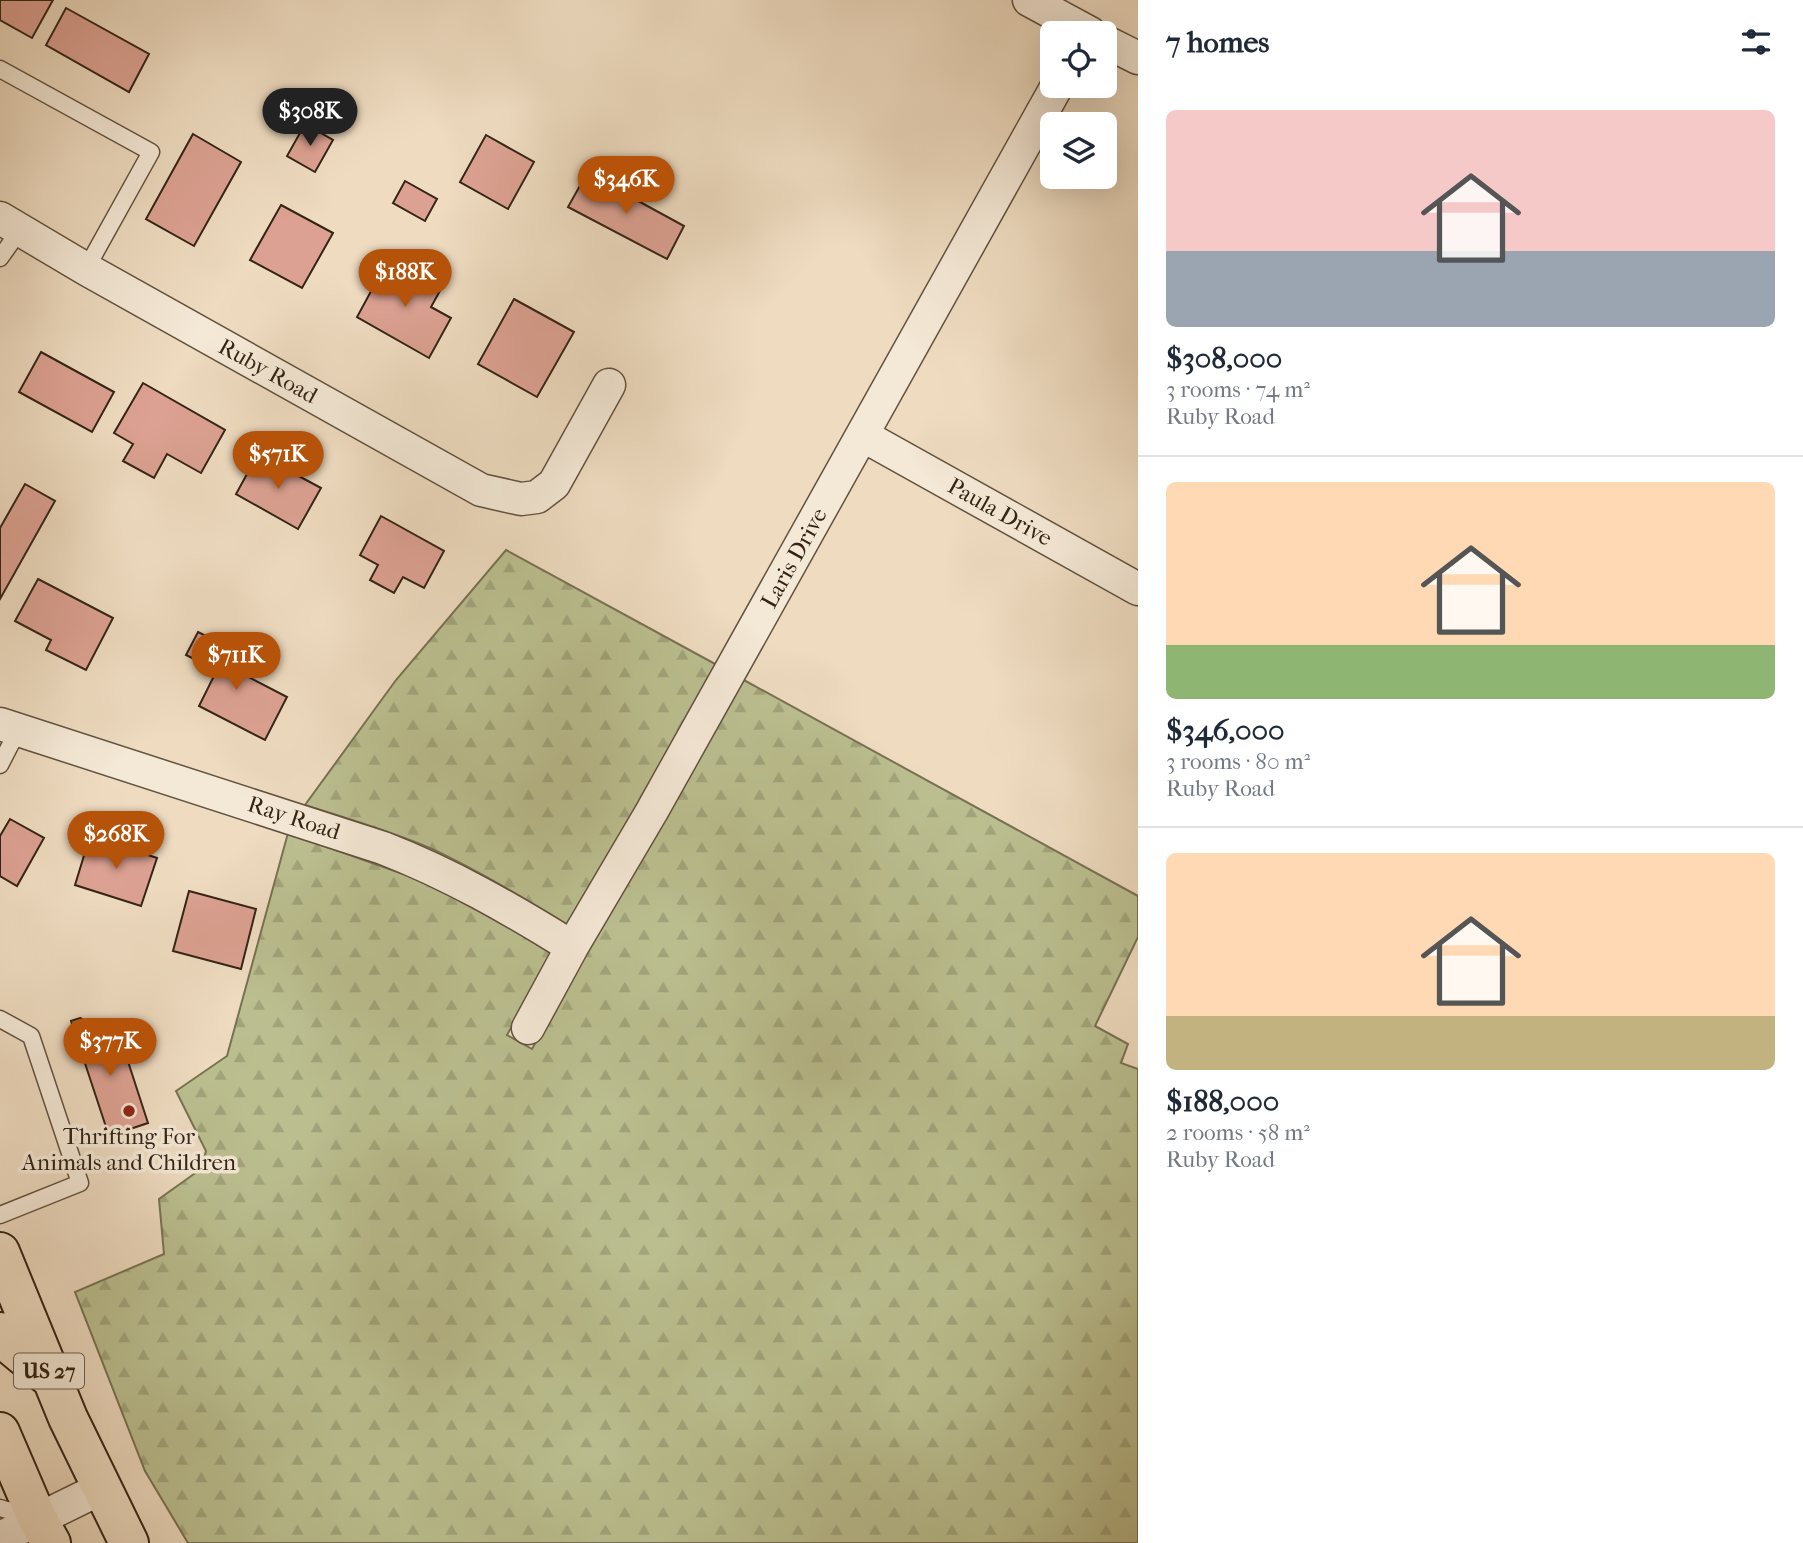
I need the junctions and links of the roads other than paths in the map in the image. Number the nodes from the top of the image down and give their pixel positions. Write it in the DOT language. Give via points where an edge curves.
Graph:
graph roads {
  1 [pos="1029,0"];
  2 [pos="1067,21"];
  3 [pos="1117,48"];
  4 [pos="1138,58"];
  5 [pos="0,69"];
  6 [pos="1050,98"];
  7 [pos="10,224"];
  8 [pos="0,258"];
  9 [pos="86,269"];
  10 [pos="609,385"];
  11 [pos="862,435"];
  12 [pos="1138,589"];
  13 [pos="9,727"];
  14 [pos="0,765"];
  15 [pos="572,947"];
  16 [pos="0,1018"];
  17 [pos="528,1028"];
  18 [pos="0,1214"];
  19 [pos="0,1252"];
  20 [pos="0,1332"];
  21 [pos="52,1379"];
  22 [pos="0,1432"];
  23 [pos="102,1488"];
  24 [pos="0,1507"];
  25 [pos="44,1531"];
  26 [pos="0,1538"];
  27 [pos="129,1543"];
  1 -- 2 [label="street"];
  3 -- 4 [label="street"];
  5 -- 9 [label="lane" via="151,152"];
  6 -- 11 [label="street, Laris Drive"];
  7 -- 8 [label="lane"];
  7 -- 9 [label="street, Ruby Road"];
  9 -- 10 [label="street, Ruby Road" via="481,490 520,499 537,496 554,484"];
  11 -- 12 [label="street, Paula Drive"];
  11 -- 15 [label="street, Laris Drive"];
  13 -- 14 [label="lane"];
  13 -- 15 [label="street, Ray Road" via="424,864"];
  15 -- 17 [label="street, Laris Drive"];
  16 -- 18 [label="lane" via="31,1036 80,1183"];
  19 -- 21 [label="highway, US 27"];
  20 -- 21 [label="highway"];
  21 -- 23 [label="highway, US 27"];
  22 -- 25 [label="highway"];
  23 -- 25 [label="street"];
  23 -- 27 [label="highway, US 27"];
  24 -- 25 [label="lane"];
  25 -- 26 [label="street"];
}
